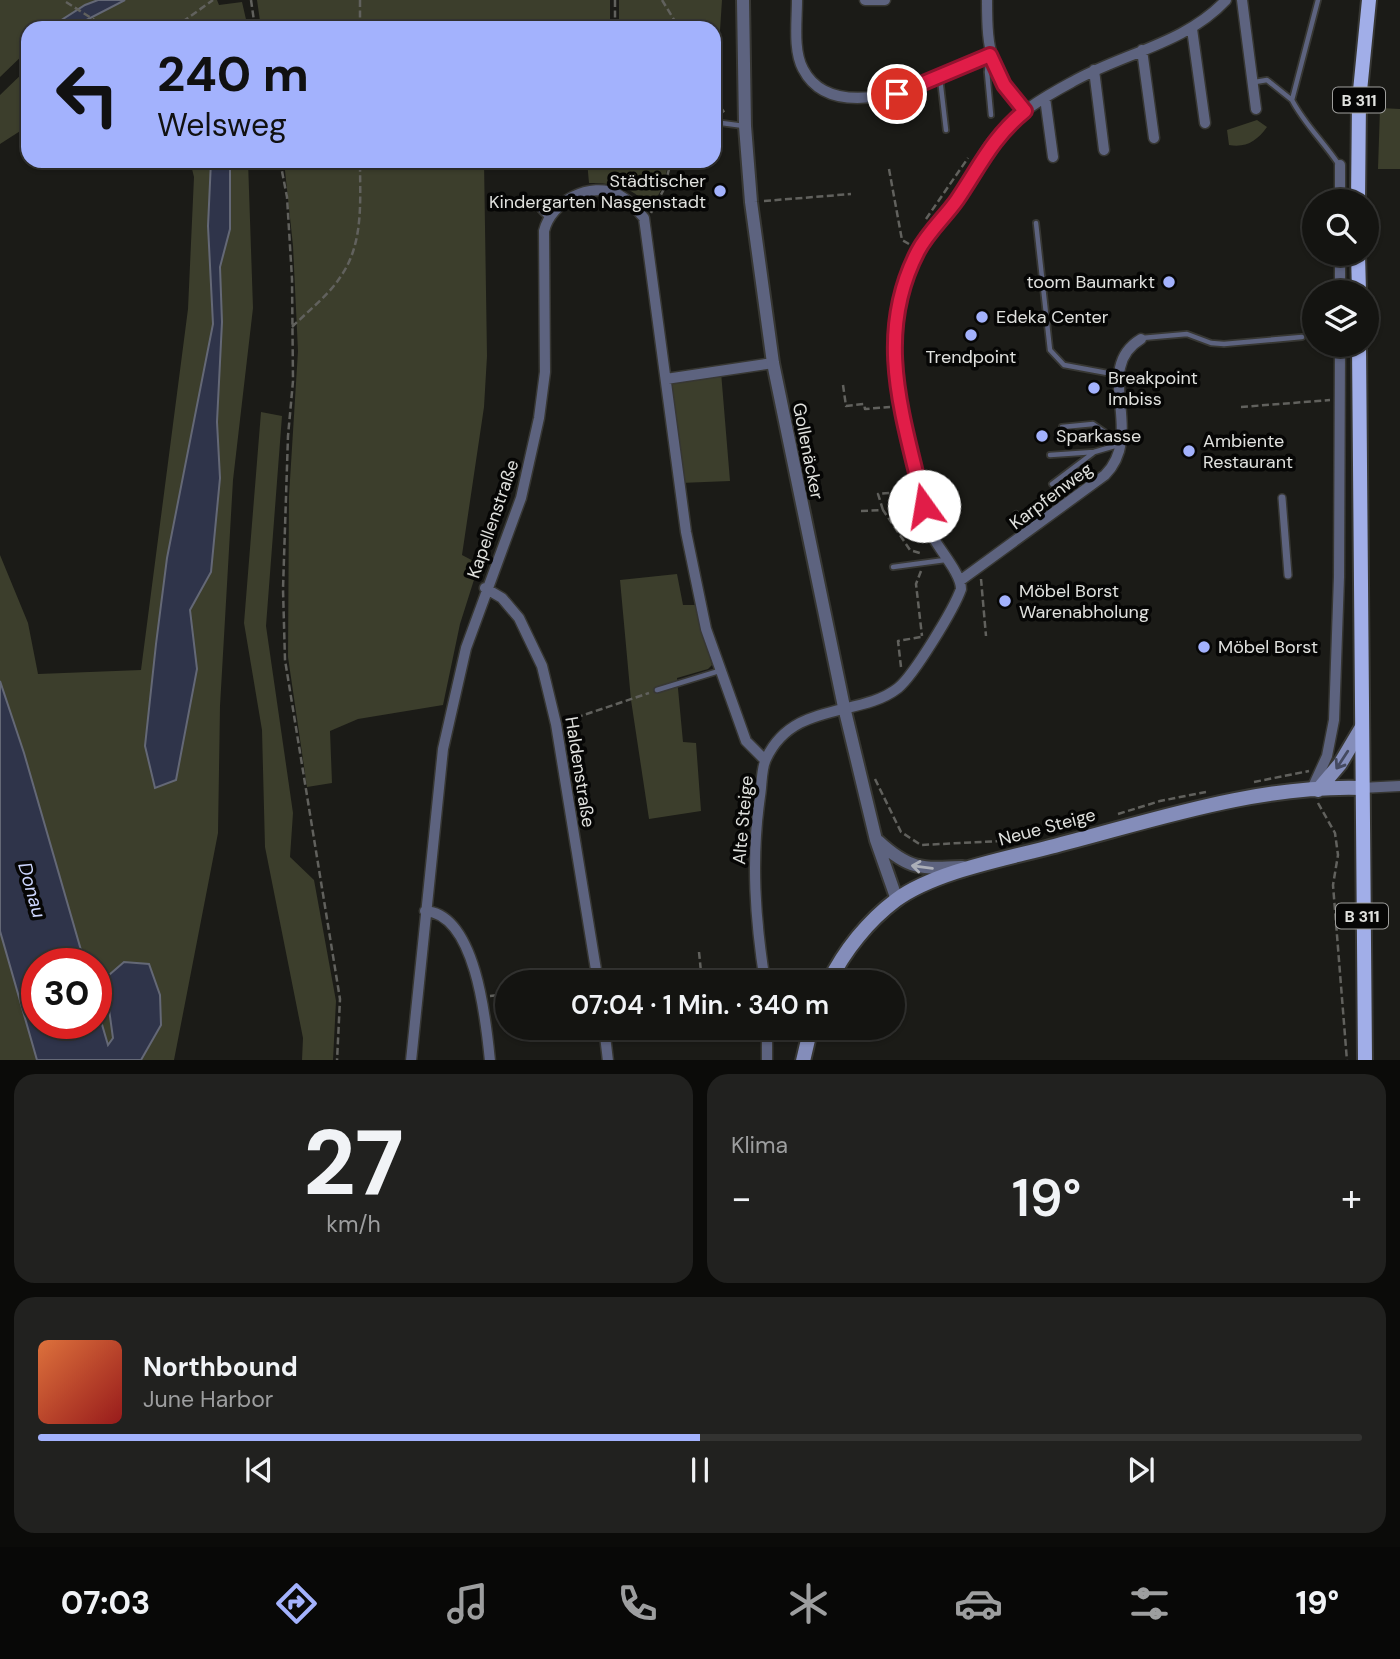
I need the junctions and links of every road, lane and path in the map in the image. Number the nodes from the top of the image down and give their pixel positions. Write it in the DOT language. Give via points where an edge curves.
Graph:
graph roads {
  1 [pos="213,0"];
  2 [pos="251,0"];
  3 [pos="360,0"];
  4 [pos="615,0"];
  5 [pos="662,0"];
  6 [pos="743,0"];
  7 [pos="797,0"];
  8 [pos="865,0"];
  9 [pos="885,0"];
  10 [pos="987,0"];
  11 [pos="1226,0"];
  12 [pos="1242,0"];
  13 [pos="1318,0"];
  14 [pos="1368,0"];
  15 [pos="66,2"];
  16 [pos="96,21"];
  17 [pos="184,21"];
  18 [pos="254,21"];
  19 [pos="360,21"];
  20 [pos="615,21"];
  21 [pos="676,21"];
  22 [pos="1192,29"];
  23 [pos="1142,50"];
  24 [pos="990,55"];
  25 [pos="1094,70"];
  26 [pos="939,77"];
  27 [pos="1253,82"];
  28 [pos="1045,97"];
  29 [pos="1292,100"];
  30 [pos="721,106"];
  31 [pos="1256,109"];
  32 [pos="1025,111"];
  33 [pos="990,115"];
  34 [pos="721,123"];
  35 [pos="1205,123"];
  36 [pos="739,125"];
  37 [pos="946,130"];
  38 [pos="1154,138"];
  39 [pos="1104,150"];
  40 [pos="973,151"];
  41 [pos="1053,157"];
  42 [pos="1340,165"];
  43 [pos="282,168"];
  44 [pos="360,168"];
  45 [pos="669,168"];
  46 [pos="889,169"];
  47 [pos="1340,189"];
  48 [pos="1358,189"];
  49 [pos="851,194"];
  50 [pos="764,201"];
  51 [pos="534,203"];
  52 [pos="547,217"];
  53 [pos="644,218"];
  54 [pos="1036,223"];
  55 [pos="924,225"];
  56 [pos="919,248"];
  57 [pos="292,327"];
  58 [pos="1302,337"];
  59 [pos="1141,339"];
  60 [pos="1340,357"];
  61 [pos="1359,357"];
  62 [pos="773,363"];
  63 [pos="1119,375"];
  64 [pos="666,379"];
  65 [pos="843,385"];
  66 [pos="1341,399"];
  67 [pos="888,407"];
  68 [pos="1241,407"];
  69 [pos="1062,427"];
  70 [pos="1123,444"];
  71 [pos="1094,452"];
  72 [pos="1050,455"];
  73 [pos="1052,484"];
  74 [pos="908,491"];
  75 [pos="1282,498"];
  76 [pos="861,510"];
  77 [pos="883,510"];
  78 [pos="1016,514"];
  79 [pos="1030,531"];
  80 [pos="945,560"];
  81 [pos="924,565"];
  82 [pos="893,567"];
  83 [pos="980,569"];
  84 [pos="1288,575"];
  85 [pos="961,580"];
  86 [pos="485,587"];
  87 [pos="986,636"];
  88 [pos="719,671"];
  89 [pos="902,678"];
  90 [pos="657,690"];
  91 [pos="844,707"];
  92 [pos="556,724"];
  93 [pos="1362,727"];
  94 [pos="765,760"];
  95 [pos="872,768"];
  96 [pos="1321,769"];
  97 [pos="1254,782"];
  98 [pos="1400,786"];
  99 [pos="1361,788"];
  100 [pos="1214,790"];
  101 [pos="1315,790"];
  102 [pos="1109,817"];
  103 [pos="1031,839"];
  104 [pos="876,840"];
  105 [pos="977,866"];
  106 [pos="897,900"];
  107 [pos="425,911"];
  108 [pos="699,952"];
  109 [pos="596,970"];
  110 [pos="701,970"];
  111 [pos="763,970"];
  112 [pos="836,970"];
  113 [pos="495,996"];
  114 [pos="480,998"];
  115 [pos="606,1040"];
  116 [pos="767,1040"];
  117 [pos="808,1040"];
  118 [pos="337,1060"];
  119 [pos="411,1060"];
  120 [pos="491,1060"];
  121 [pos="608,1060"];
  122 [pos="767,1060"];
  123 [pos="803,1060"];
  124 [pos="1347,1060"];
  125 [pos="1365,1060"];
  1 -- 17 [label="path"];
  2 -- 18 [label="path"];
  3 -- 19 [label="path"];
  4 -- 20 [label="path"];
  5 -- 21 [label="path"];
  6 -- 36 [label="street, Gollenäcker"];
  7 -- 26 [label="street" via="799,60 819,88 843,95 885,96"];
  8 -- 9 [label="street"];
  10 -- 24 [label="street"];
  11 -- 22 [label="street"];
  12 -- 27 [label="street"];
  13 -- 29 [label="lane"];
  14 -- 48 [label="main road, B 311" via="1359,101"];
  15 -- 16 [label="path"];
  22 -- 23 [label="street"];
  22 -- 35 [label="street"];
  23 -- 25 [label="street"];
  23 -- 38 [label="street"];
  24 -- 26 [label="street"];
  24 -- 32 [label="street" via="1004,85"];
  24 -- 33 [label="lane"];
  25 -- 28 [label="street"];
  25 -- 39 [label="street"];
  26 -- 37 [label="lane"];
  27 -- 29 [label="lane" via="1267,80"];
  27 -- 31 [label="street"];
  28 -- 32 [label="street"];
  28 -- 41 [label="street"];
  29 -- 42 [label="lane"];
  30 -- 36 [label="path"];
  32 -- 56 [label="street" via="994,140 952,208"];
  34 -- 36 [label="lane"];
  36 -- 62 [label="street, Gollenäcker"];
  40 -- 55 [label="path"];
  42 -- 47 [label="street"];
  43 -- 57 [label="path" via="288,197"];
  44 -- 57 [label="path" via="354,253 341,277"];
  45 -- 53 [label="path" via="656,208"];
  46 -- 56 [label="path" via="902,240"];
  49 -- 50 [label="path"];
  51 -- 52 [label="lane"];
  52 -- 53 [label="street" via="568,200 596,191 619,195"];
  52 -- 86 [label="street, Kapellenstraße" via="545,372 539,418 522,495"];
  53 -- 64 [label="street"];
  54 -- 63 [label="lane" via="1050,350 1064,365"];
  56 -- 80 [label="street" via="896,319 893,370 924,506"];
  57 -- 118 [label="path" via="285,660 340,999"];
  58 -- 59 [label="lane" via="1224,344 1187,334"];
  59 -- 63 [label="street" via="1125,352"];
  60 -- 66 [label="street"];
  61 -- 93 [label="main road, B 311"];
  62 -- 64 [label="street"];
  62 -- 91 [label="street, Gollenäcker"];
  63 -- 70 [label="street"];
  64 -- 88 [label="street" via="689,551"];
  65 -- 67 [label="path" via="846,406"];
  66 -- 68 [label="path"];
  66 -- 96 [label="street" via="1334,720"];
  69 -- 70 [label="lane" via="1093,425"];
  70 -- 71 [label="lane"];
  70 -- 79 [label="street, Karpfenweg" via="1118,462 1105,475"];
  71 -- 72 [label="lane"];
  71 -- 73 [label="lane"];
  74 -- 77 [label="path" via="878,494"];
  75 -- 84 [label="street"];
  76 -- 77 [label="path"];
  77 -- 81 [label="path" via="910,550 928,555"];
  78 -- 79 [label="lane"];
  79 -- 83 [label="street, Karpfenweg"];
  80 -- 81 [label="lane"];
  80 -- 85 [label="street"];
  81 -- 82 [label="lane"];
  81 -- 89 [label="path" via="916,584 922,637 898,641"];
  83 -- 85 [label="street, Karpfenweg"];
  83 -- 87 [label="path"];
  85 -- 91 [label="street" via="958,596 911,675 883,697"];
  86 -- 92 [label="street, Haldenstraße" via="502,598 533,641"];
  86 -- 107 [label="street, Kapellenstraße" via="443,749"];
  88 -- 90 [label="lane"];
  88 -- 94 [label="street" via="746,741"];
  90 -- 92 [label="path"];
  91 -- 94 [label="street, Alte Steige" via="819,713 797,726"];
  91 -- 104 [label="street, Gollenäcker"];
  92 -- 109 [label="street, Haldenstraße"];
  93 -- 99 [label="main road, B 311"];
  93 -- 101 [label="main road, one-way" via="1340,764"];
  94 -- 111 [label="street, Alte Steige" via="754,858"];
  95 -- 103 [label="path" via="878,791 901,832 921,845"];
  96 -- 97 [label="path"];
  96 -- 101 [label="street"];
  98 -- 99 [label="street"];
  99 -- 101 [label="main road, Neue Steige"];
  99 -- 125 [label="main road, B 311"];
  100 -- 102 [label="path" via="1160,800"];
  101 -- 105 [label="main road, Neue Steige" via="1207,804"];
  101 -- 124 [label="path" via="1335,833 1338,855 1333,886"];
  105 -- 104 [label="street, one-way" via="914,867"];
  104 -- 106 [label="street, Gollenäcker"];
  105 -- 106 [label="main road, Neue Steige"];
  106 -- 112 [label="main road, Neue Steige" via="851,946"];
  107 -- 114 [label="street" via="443,915 460,935"];
  107 -- 119 [label="street, Kapellenstraße"];
  108 -- 110 [label="path"];
  113 -- 114 [label="path"];
  114 -- 120 [label="street"];
  115 -- 121 [label="street"];
  116 -- 122 [label="street"];
  117 -- 123 [label="main road"];
}
